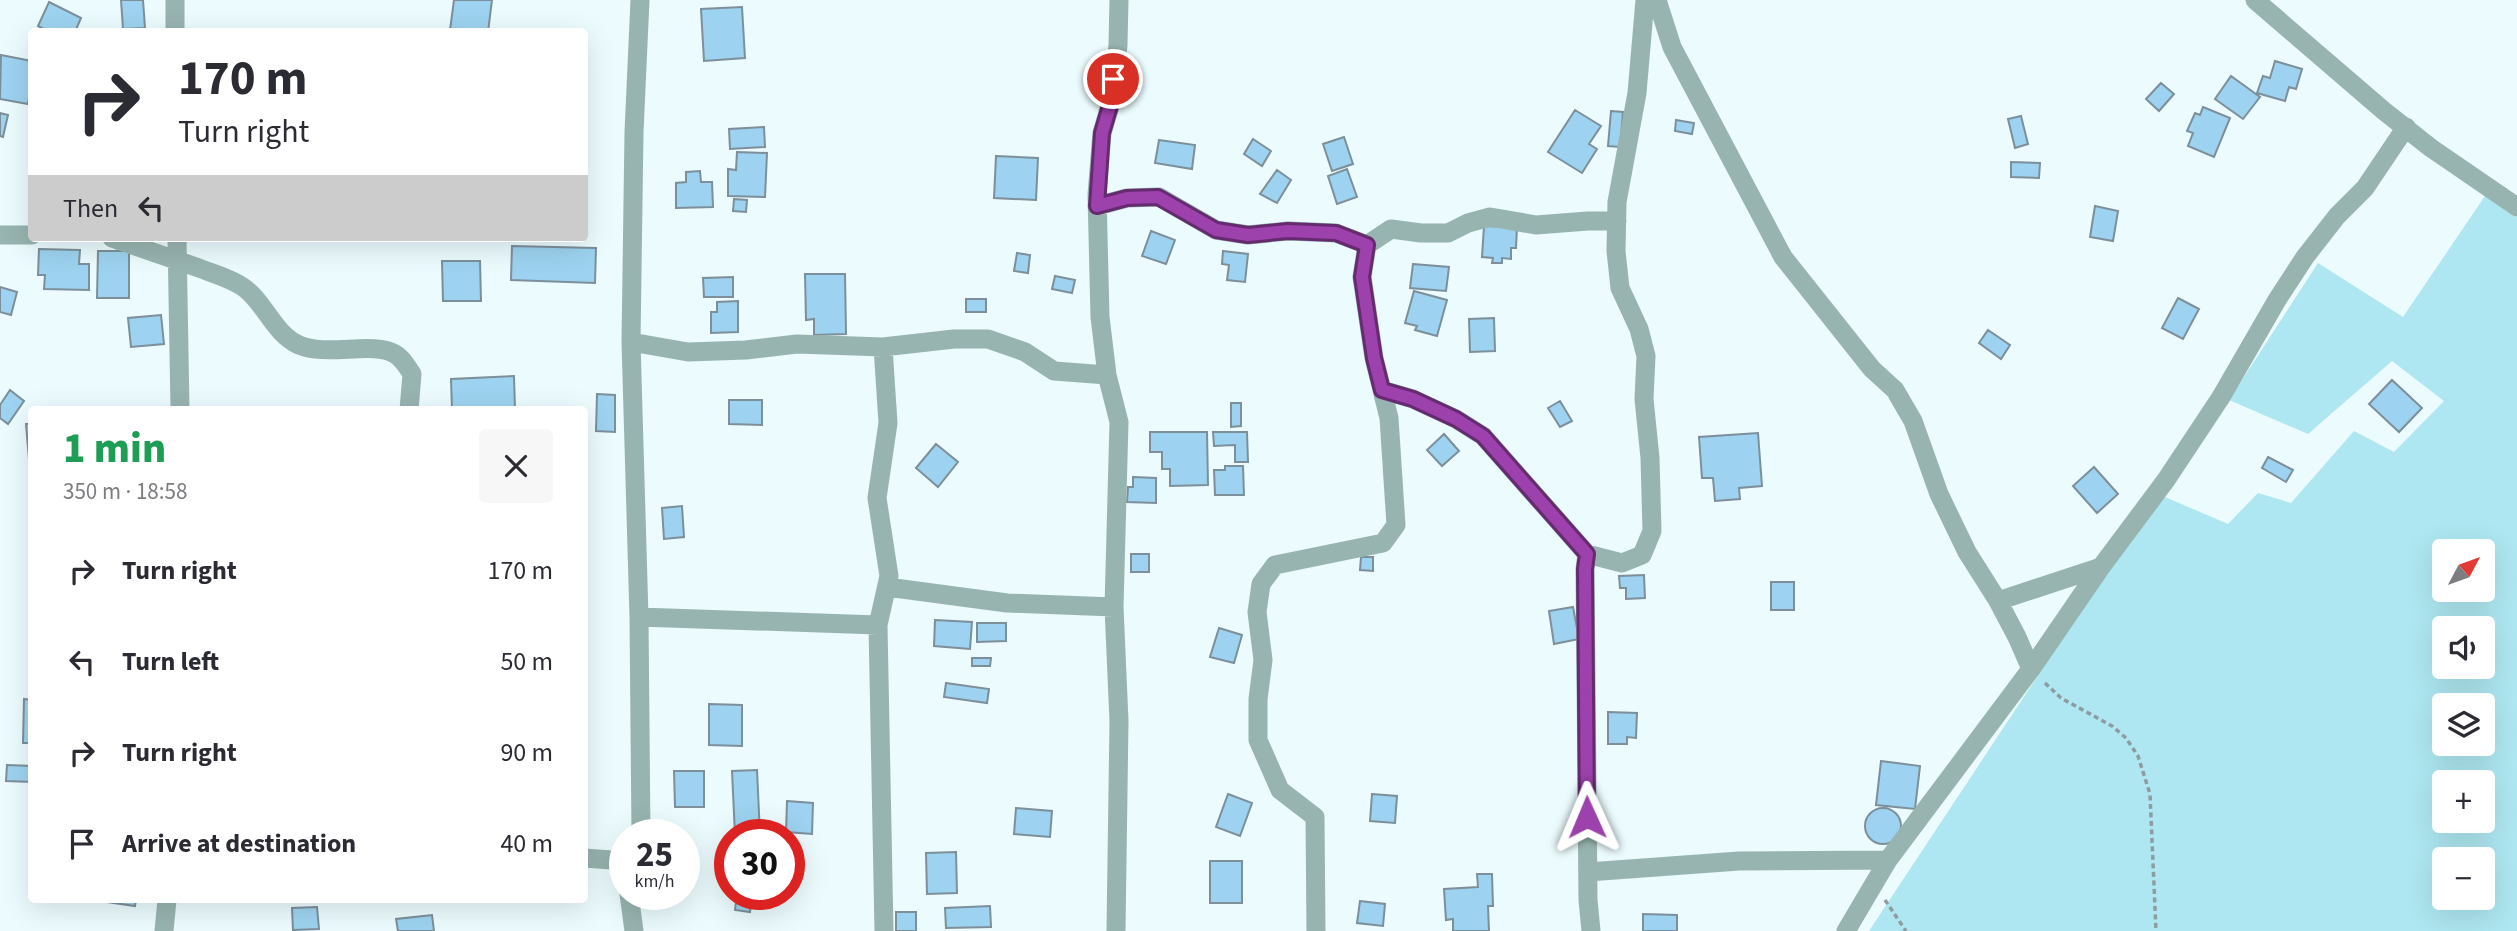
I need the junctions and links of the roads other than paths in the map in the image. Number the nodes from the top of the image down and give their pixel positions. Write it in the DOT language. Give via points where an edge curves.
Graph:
graph roads {
  1 [pos="175,0"];
  2 [pos="640,0"];
  3 [pos="1119,0"];
  4 [pos="1645,0"];
  5 [pos="1657,0"];
  6 [pos="2255,0"];
  7 [pos="175,28"];
  8 [pos="2406,127"];
  9 [pos="1097,206"];
  10 [pos="2517,207"];
  11 [pos="1616,221"];
  12 [pos="0,235"];
  13 [pos="28,235"];
  14 [pos="123,242"];
  15 [pos="177,242"];
  16 [pos="1367,245"];
  17 [pos="177,261"];
  18 [pos="631,342"];
  19 [pos="883,347"];
  20 [pos="1107,375"];
  21 [pos="1382,390"];
  22 [pos="180,406"];
  23 [pos="409,406"];
  24 [pos="1587,554"];
  25 [pos="2101,568"];
  26 [pos="887,587"];
  27 [pos="1998,601"];
  28 [pos="1114,607"];
  29 [pos="639,617"];
  30 [pos="878,625"];
  31 [pos="2031,669"];
  32 [pos="641,819"];
  33 [pos="588,858"];
  34 [pos="609,860"];
  35 [pos="1888,860"];
  36 [pos="1588,872"];
  37 [pos="167,903"];
  38 [pos="631,910"];
  39 [pos="164,931"];
  40 [pos="634,931"];
  41 [pos="884,931"];
  42 [pos="1116,931"];
  43 [pos="1315,931"];
  44 [pos="1591,931"];
  45 [pos="1846,931"];
  1 -- 7 [label="street"];
  2 -- 18 [label="street"];
  3 -- 9 [label="street" via="1118,45 1112,99 1102,133"];
  4 -- 11 [label="street" via="1637,93"];
  5 -- 27 [label="street" via="1672,47 1783,257 1872,369 1895,390 1913,421 1939,494 1967,552"];
  6 -- 8 [label="street"];
  8 -- 10 [label="street"];
  8 -- 25 [label="street" via="2365,188 2305,257 2214,407"];
  9 -- 16 [label="street" via="1127,198 1158,197 1216,230 1248,235 1336,233"];
  9 -- 20 [label="street" via="1100,317"];
  11 -- 16 [label="street" via="1536,225 1490,217 1448,233 1391,229"];
  11 -- 24 [label="street" via="1620,288 1646,356 1652,531 1642,555 1622,563"];
  12 -- 13 [label="street"];
  14 -- 17 [label="street"];
  15 -- 17 [label="street"];
  16 -- 21 [label="street" via="1362,277"];
  17 -- 22 [label="street"];
  17 -- 23 [label="street" via="245,289 276,327 301,346 394,353 412,374"];
  18 -- 19 [label="street" via="688,352 797,345"];
  18 -- 29 [label="street"];
  19 -- 20 [label="street" via="988,339 1025,352 1054,371"];
  19 -- 26 [label="street" via="888,423 877,498"];
  20 -- 28 [label="street" via="1119,422"];
  21 -- 24 [label="street" via="1413,399 1483,436"];
  21 -- 43 [label="street" via="1389,418 1396,525 1383,542 1275,565 1261,584 1257,611 1263,660 1258,740 1280,790 1315,817"];
  24 -- 36 [label="street"];
  25 -- 27 [label="street"];
  25 -- 31 [label="street"];
  26 -- 28 [label="street" via="1007,603"];
  26 -- 30 [label="street"];
  27 -- 31 [label="street"];
  28 -- 42 [label="street" via="1119,721"];
  29 -- 30 [label="street"];
  29 -- 32 [label="street"];
  30 -- 41 [label="street"];
  31 -- 35 [label="street"];
  33 -- 34 [label="street"];
  35 -- 36 [label="street" via="1739,861"];
  35 -- 45 [label="street"];
  36 -- 44 [label="street"];
  37 -- 39 [label="street"];
  38 -- 40 [label="street"];
}
